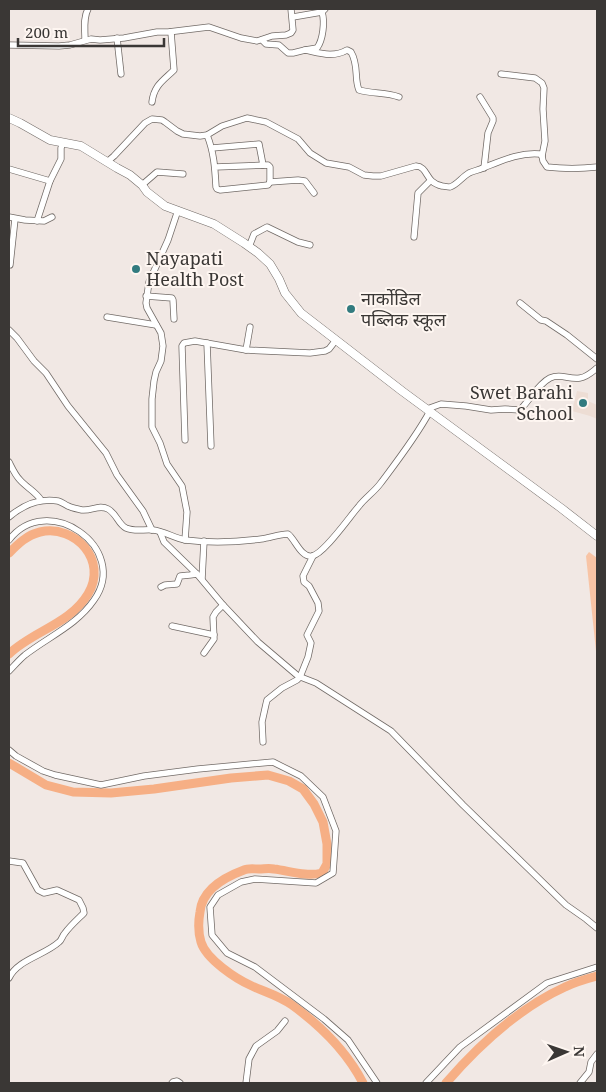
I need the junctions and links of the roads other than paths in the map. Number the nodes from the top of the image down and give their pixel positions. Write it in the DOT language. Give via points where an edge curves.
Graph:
graph roads {
  1 [pos="88,9"];
  2 [pos="291,9"];
  3 [pos="324,10"];
  4 [pos="293,17"];
  5 [pos="171,32"];
  6 [pos="117,38"];
  7 [pos="85,40"];
  8 [pos="262,40"];
  9 [pos="9,45"];
  10 [pos="305,50"];
  11 [pos="121,74"];
  12 [pos="501,74"];
  13 [pos="399,97"];
  14 [pos="480,97"];
  15 [pos="152,102"];
  16 [pos="9,118"];
  17 [pos="207,135"];
  18 [pos="63,143"];
  19 [pos="212,148"];
  20 [pos="542,156"];
  21 [pos="107,162"];
  22 [pos="263,165"];
  23 [pos="215,167"];
  24 [pos="597,167"];
  25 [pos="484,168"];
  26 [pos="9,169"];
  27 [pos="183,174"];
  28 [pos="50,180"];
  29 [pos="430,180"];
  30 [pos="270,182"];
  31 [pos="142,185"];
  32 [pos="314,193"];
  33 [pos="178,210"];
  34 [pos="52,217"];
  35 [pos="12,218"];
  36 [pos="37,221"];
  37 [pos="414,237"];
  38 [pos="310,245"];
  39 [pos="249,247"];
  40 [pos="10,265"];
  41 [pos="146,296"];
  42 [pos="520,304"];
  43 [pos="107,317"];
  44 [pos="174,319"];
  45 [pos="156,325"];
  46 [pos="250,327"];
  47 [pos="9,330"];
  48 [pos="336,340"];
  49 [pos="207,343"];
  50 [pos="246,350"];
  51 [pos="597,359"];
  52 [pos="597,368"];
  53 [pos="428,410"];
  54 [pos="185,440"];
  55 [pos="211,446"];
  56 [pos="9,462"];
  57 [pos="41,500"];
  58 [pos="9,517"];
  59 [pos="152,530"];
  60 [pos="160,532"];
  61 [pos="597,536"];
  62 [pos="9,540"];
  63 [pos="185,540"];
  64 [pos="204,541"];
  65 [pos="313,556"];
  66 [pos="199,576"];
  67 [pos="161,587"];
  68 [pos="222,605"];
  69 [pos="172,626"];
  70 [pos="214,635"];
  71 [pos="204,653"];
  72 [pos="9,671"];
  73 [pos="300,677"];
  74 [pos="264,742"];
  75 [pos="9,750"];
  76 [pos="9,862"];
  77 [pos="597,928"];
  78 [pos="597,968"];
  79 [pos="9,978"];
  80 [pos="284,1021"];
  81 [pos="597,1054"];
  82 [pos="172,1083"];
  83 [pos="180,1083"];
  84 [pos="246,1083"];
  85 [pos="377,1083"];
  86 [pos="426,1083"];
  87 [pos="580,1083"];
  1 -- 7 [label="street" via="84,20"];
  2 -- 4 [label="street"];
  3 -- 4 [label="street"];
  3 -- 10 [label="street" via="320,46"];
  4 -- 8 [label="street" via="294,30 291,33"];
  5 -- 6 [label="street"];
  5 -- 8 [label="street" via="209,27 241,38"];
  5 -- 15 [label="street" via="174,70 159,83"];
  6 -- 7 [label="street"];
  6 -- 11 [label="street"];
  7 -- 9 [label="street" via="59,46"];
  8 -- 10 [label="street" via="266,44 279,45 288,53"];
  10 -- 13 [label="street" via="332,55 347,50 355,61 359,90"];
  12 -- 20 [label="street" via="536,78 543,85 545,141"];
  14 -- 25 [label="street" via="493,118"];
  16 -- 18 [label="main road" via="50,140"];
  17 -- 19 [label="street"];
  17 -- 21 [label="street" via="183,134 162,120 152,119"];
  17 -- 29 [label="street" via="238,120 256,119 298,139 310,153 326,163 350,167 373,176 420,166"];
  18 -- 21 [label="main road" via="81,146"];
  18 -- 28 [label="street" via="61,159"];
  19 -- 22 [label="street" via="258,144"];
  19 -- 23 [label="street"];
  20 -- 24 [label="street" via="547,168"];
  20 -- 25 [label="street" via="526,154"];
  21 -- 31 [label="main road"];
  22 -- 23 [label="street"];
  22 -- 30 [label="street" via="270,167"];
  23 -- 30 [label="street" via="216,187 220,190 268,185"];
  25 -- 29 [label="street" via="449,187"];
  26 -- 28 [label="street"];
  27 -- 31 [label="street" via="156,172"];
  28 -- 36 [label="street"];
  29 -- 37 [label="street" via="418,193"];
  30 -- 32 [label="street" via="305,181"];
  31 -- 33 [label="main road" via="156,200"];
  33 -- 39 [label="main road" via="214,224"];
  33 -- 41 [label="street"];
  34 -- 36 [label="street"];
  35 -- 36 [label="street"];
  35 -- 40 [label="street"];
  38 -- 39 [label="street" via="267,227 254,234"];
  39 -- 48 [label="main road" via="270,264 285,293 301,313"];
  41 -- 44 [label="street" via="172,298"];
  41 -- 45 [label="street" via="147,308"];
  42 -- 51 [label="street"];
  43 -- 45 [label="street"];
  45 -- 63 [label="street" via="163,346 154,381 152,427 167,464 182,486 187,512"];
  46 -- 50 [label="street"];
  47 -- 59 [label="street" via="106,453"];
  48 -- 50 [label="street" via="329,349 310,353"];
  48 -- 53 [label="main road"];
  49 -- 50 [label="street"];
  49 -- 54 [label="street" via="191,341 182,344"];
  49 -- 55 [label="street"];
  52 -- 53 [label="street" via="579,378 556,376 548,379 520,410 440,404"];
  53 -- 61 [label="main road"];
  53 -- 65 [label="street" via="418,432 379,485"];
  56 -- 57 [label="street" via="17,477"];
  57 -- 58 [label="street"];
  57 -- 59 [label="street" via="58,501 82,510 103,507 113,512 126,528"];
  59 -- 60 [label="street"];
  60 -- 63 [label="street"];
  60 -- 66 [label="street" via="164,542"];
  62 -- 72 [label="street" via="33,523 56,521 66,524 82,533 97,550 103,577 94,601 79,617 25,655"];
  63 -- 64 [label="street"];
  64 -- 65 [label="street" via="237,541 288,534 301,551"];
  64 -- 66 [label="street"];
  65 -- 73 [label="street" via="303,576 319,611 308,635 311,643"];
  66 -- 67 [label="street" via="180,576 176,584"];
  66 -- 68 [label="street"];
  68 -- 70 [label="street" via="213,618"];
  68 -- 73 [label="street" via="258,642"];
  69 -- 70 [label="street"];
  70 -- 71 [label="street"];
  73 -- 74 [label="street" via="268,700 262,722"];
  73 -- 77 [label="street" via="316,683 391,730 566,905"];
  75 -- 85 [label="street" via="43,771 101,785 144,776 273,762 301,776 323,797 336,831 333,873 316,883 255,879 241,882 218,895 210,907 212,935 227,953 255,967 348,1040"];
  76 -- 79 [label="street" via="23,863 38,890 57,890 79,900 84,913 53,947 34,956 12,972"];
  78 -- 86 [label="street" via="547,983 460,1047"];
  80 -- 84 [label="street" via="256,1046 249,1059"];
  81 -- 87 [label="street"];
  82 -- 83 [label="street"];
}
